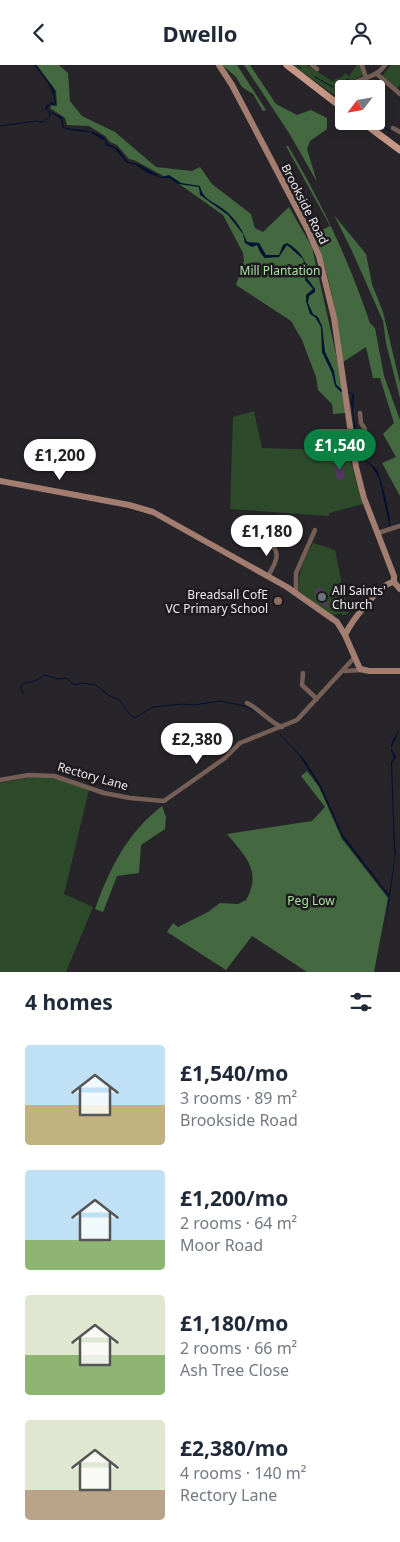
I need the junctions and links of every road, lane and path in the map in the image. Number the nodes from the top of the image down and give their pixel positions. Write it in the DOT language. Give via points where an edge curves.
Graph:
graph roads {
  1 [pos="219,65"];
  2 [pos="287,65"];
  3 [pos="362,65"];
  4 [pos="385,65"];
  5 [pos="378,74"];
  6 [pos="366,78"];
  7 [pos="361,80"];
  8 [pos="400,94"];
  9 [pos="334,101"];
  10 [pos="373,130"];
  11 [pos="400,150"];
  12 [pos="360,413"];
  13 [pos="355,423"];
  14 [pos="365,429"];
  15 [pos="0,481"];
  16 [pos="400,526"];
  17 [pos="315,530"];
  18 [pos="271,533"];
  19 [pos="378,533"];
  20 [pos="397,575"];
  21 [pos="268,576"];
  22 [pos="394,582"];
  23 [pos="400,589"];
  24 [pos="296,593"];
  25 [pos="337,622"];
  26 [pos="352,622"];
  27 [pos="345,635"];
  28 [pos="354,659"];
  29 [pos="363,670"];
  30 [pos="345,671"];
  31 [pos="400,671"];
  32 [pos="302,673"];
  33 [pos="317,699"];
  34 [pos="247,703"];
  35 [pos="271,720"];
  36 [pos="282,727"];
  37 [pos="271,731"];
  38 [pos="0,780"];
  1 -- 13 [label="street, Brookside Road" via="315,246 334,318 344,386"];
  2 -- 9 [label="main road"];
  3 -- 6 [label="street"];
  4 -- 5 [label="street"];
  5 -- 6 [label="street"];
  5 -- 8 [label="street"];
  6 -- 7 [label="street"];
  10 -- 11 [label="main road"];
  12 -- 13 [label="street, Brookside Road"];
  13 -- 14 [label="street, Brookside Road"];
  13 -- 19 [label="street, Brookside Road" via="353,452 360,484"];
  15 -- 21 [label="street" via="147,510"];
  16 -- 19 [label="street"];
  17 -- 24 [label="street" via="296,573"];
  18 -- 21 [label="street" via="265,539 275,548 277,557"];
  19 -- 20 [label="street, Brookside Road"];
  20 -- 22 [label="street, Brookside Road"];
  21 -- 24 [label="street"];
  22 -- 23 [label="street"];
  22 -- 26 [label="street" via="381,588"];
  24 -- 25 [label="street"];
  25 -- 26 [label="street"];
  25 -- 27 [label="street"];
  26 -- 27 [label="street"];
  27 -- 28 [label="street"];
  28 -- 29 [label="street"];
  28 -- 30 [label="street, Rectory Lane"];
  29 -- 30 [label="street"];
  29 -- 31 [label="street"];
  30 -- 33 [label="street, Rectory Lane"];
  32 -- 33 [label="street" via="302,685"];
  33 -- 36 [label="street, Rectory Lane" via="301,717"];
  34 -- 35 [label="street"];
  35 -- 36 [label="street"];
  35 -- 37 [label="street"];
  36 -- 37 [label="street, Rectory Lane"];
  37 -- 38 [label="street, Rectory Lane" via="240,743 220,762 160,802 104,793 54,776 29,775"];
}
